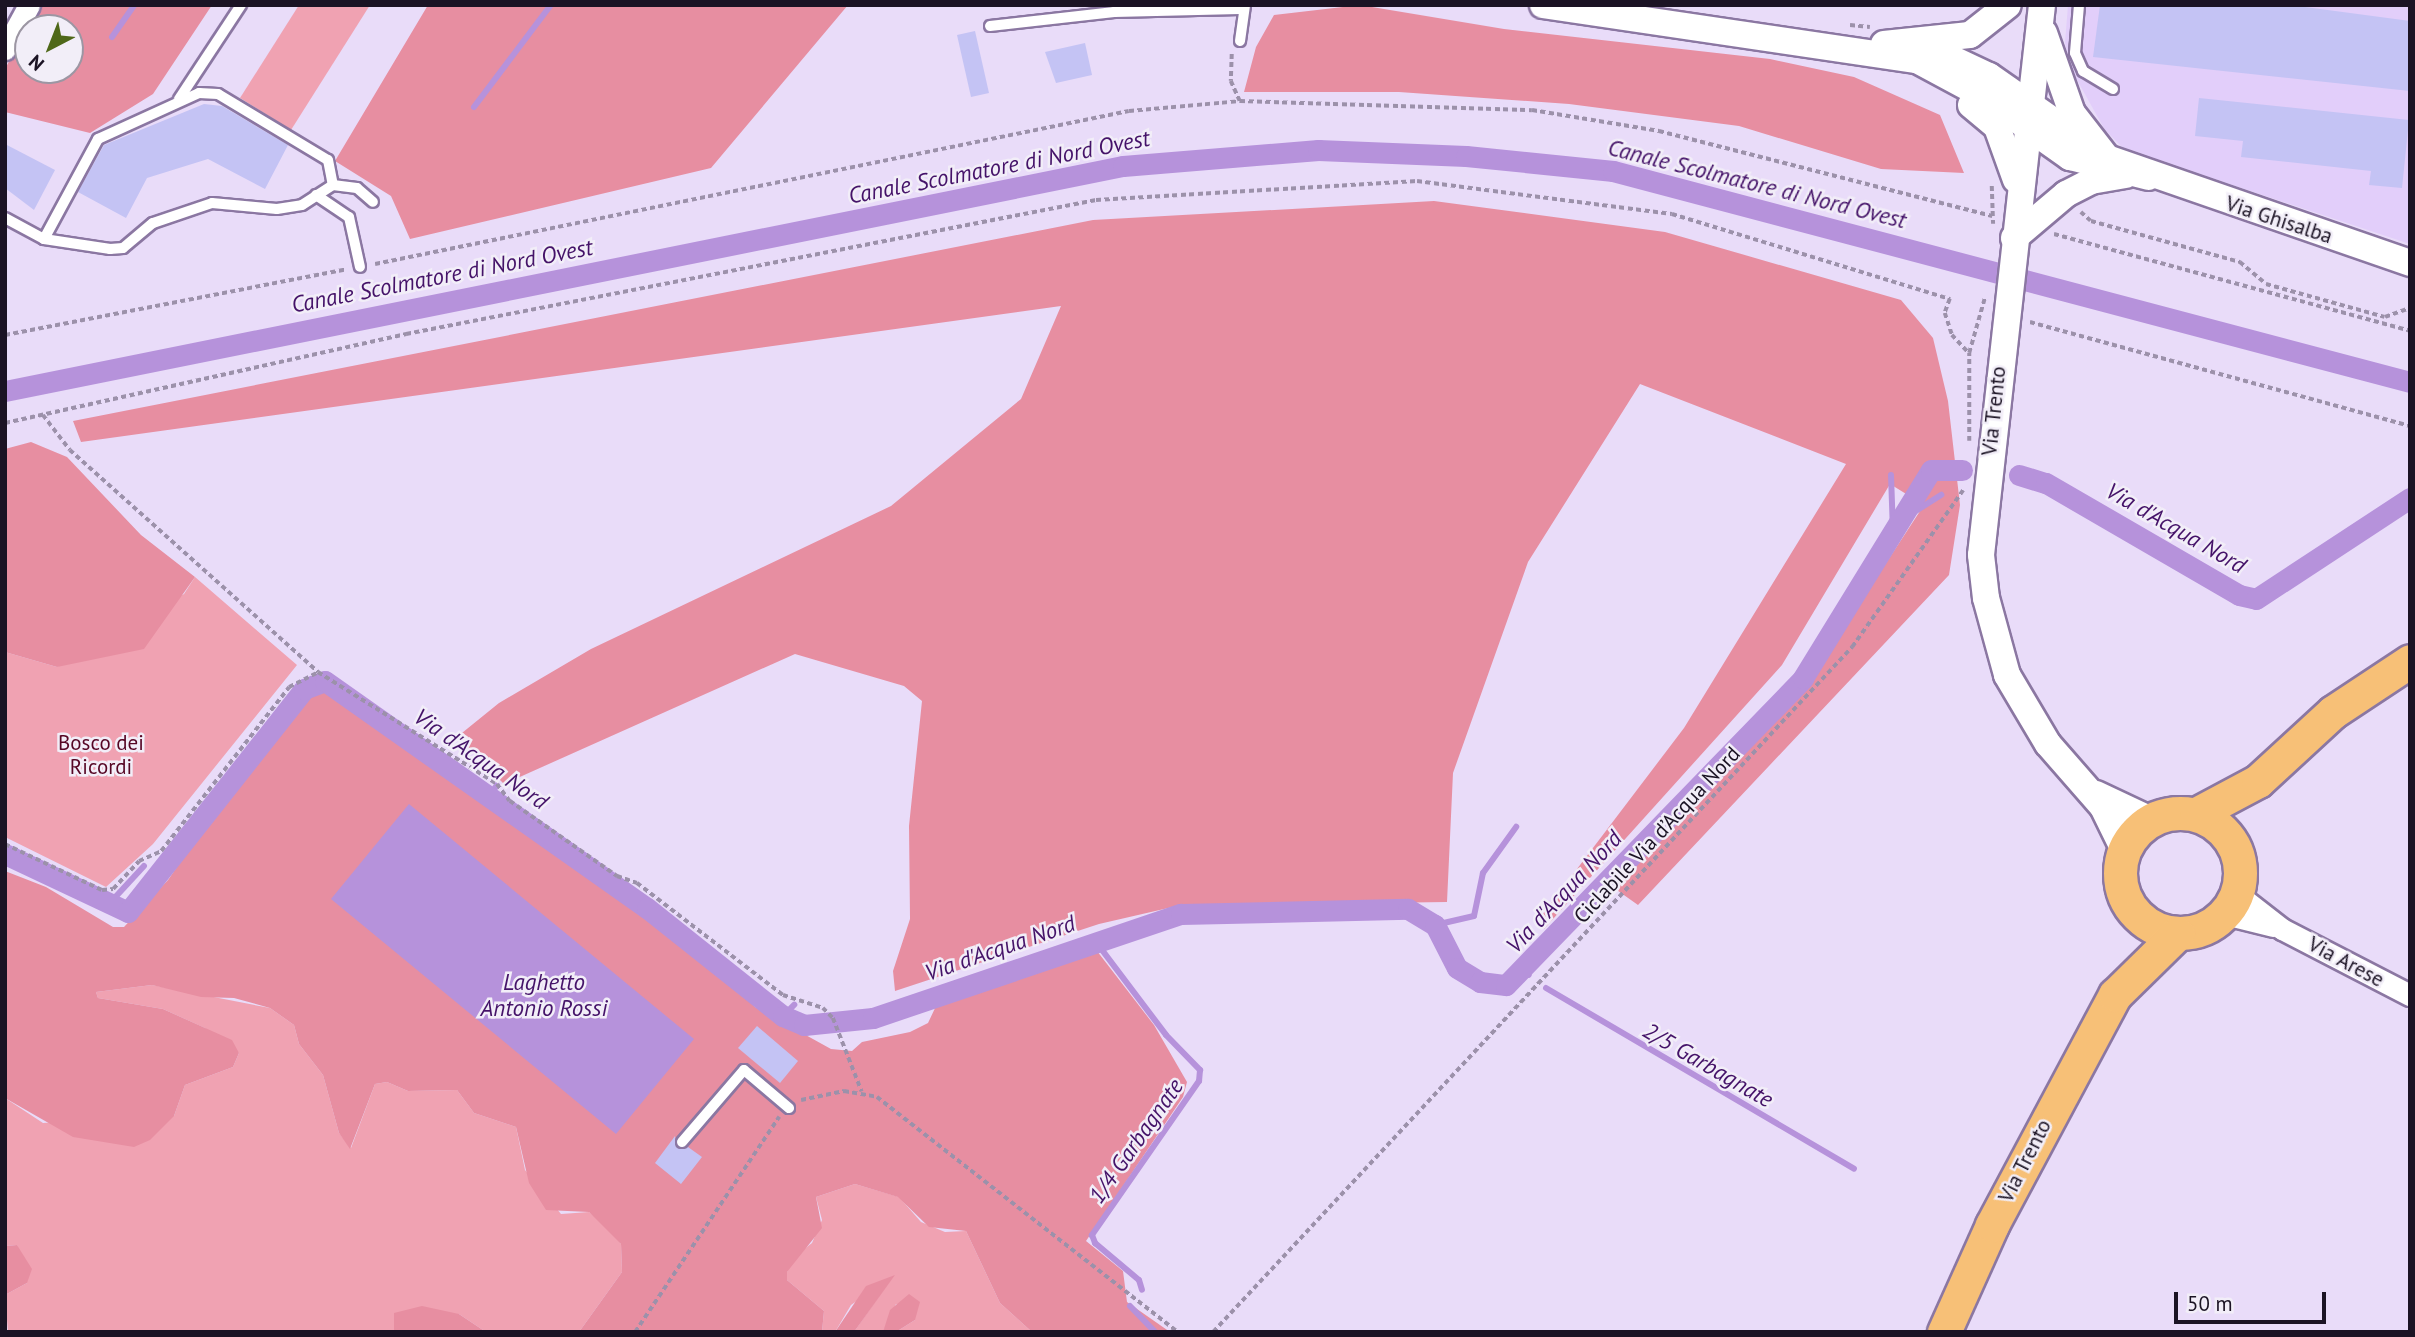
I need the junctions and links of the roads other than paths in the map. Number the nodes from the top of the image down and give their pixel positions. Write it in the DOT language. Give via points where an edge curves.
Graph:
graph roads {
  1 [pos="29,5"];
  2 [pos="241,5"];
  3 [pos="1543,5"];
  4 [pos="2008,5"];
  5 [pos="2079,5"];
  6 [pos="1243,7"];
  7 [pos="2041,13"];
  8 [pos="990,26"];
  9 [pos="1242,37"];
  10 [pos="1901,43"];
  11 [pos="1833,45"];
  12 [pos="5,49"];
  13 [pos="2113,89"];
  14 [pos="179,99"];
  15 [pos="2028,116"];
  16 [pos="2127,170"];
  17 [pos="333,185"];
  18 [pos="2019,191"];
  19 [pos="316,195"];
  20 [pos="373,202"];
  21 [pos="5,218"];
  22 [pos="2003,234"];
  23 [pos="44,239"];
  24 [pos="2410,262"];
  25 [pos="360,267"];
  26 [pos="2410,662"];
  27 [pos="2258,781"];
  28 [pos="2089,788"];
  29 [pos="2196,814"];
  30 [pos="2151,820"];
  31 [pos="2232,841"];
  32 [pos="2124,850"];
  33 [pos="2231,904"];
  34 [pos="2133,910"];
  35 [pos="2178,933"];
  36 [pos="2115,995"];
  37 [pos="2410,995"];
  38 [pos="789,1108"];
  39 [pos="682,1142"];
  40 [pos="1944,1332"];
  1 -- 12 [label="street"];
  2 -- 14 [label="lane"];
  3 -- 11 [label="street"];
  4 -- 10 [label="street" via="1970,36"];
  5 -- 13 [label="lane" via="2075,53 2083,71"];
  6 -- 8 [label="lane" via="1114,12"];
  6 -- 9 [label="lane"];
  7 -- 15 [label="street, Via Trento"];
  7 -- 16 [label="street" via="2058,85"];
  10 -- 11 [label="street"];
  10 -- 15 [label="street" via="1961,61"];
  11 -- 15 [label="street" via="1917,60"];
  11 -- 18 [label="street" via="1905,65 1987,115 2009,155"];
  14 -- 17 [label="lane" via="218,94 328,160"];
  14 -- 23 [label="lane" via="98,139"];
  15 -- 16 [label="street, Via Ghisalba"];
  15 -- 18 [label="street, Via Trento"];
  16 -- 22 [label="street, Via Ghisalba" via="2091,181 2066,194 2036,221"];
  16 -- 24 [label="street, Via Ghisalba"];
  17 -- 19 [label="lane"];
  17 -- 20 [label="lane" via="357,188"];
  18 -- 22 [label="street, Via Trento"];
  19 -- 23 [label="lane" via="302,205 277,209 212,203 153,223 124,248 74,247"];
  19 -- 25 [label="lane" via="349,217"];
  21 -- 23 [label="lane"];
  22 -- 28 [label="street, Via Trento" via="1981,526 1986,598 2007,675 2026,712"];
  26 -- 27 [label="main road" via="2333,712"];
  27 -- 29 [label="main road"];
  27 -- 31 [label="main road"];
  28 -- 30 [label="street, Via Trento" via="2123,811"];
  28 -- 32 [label="street, Via Trento"];
  29 -- 30 [label="main road, Via Trento"];
  29 -- 31 [label="main road"];
  30 -- 32 [label="main road"];
  31 -- 33 [label="main road" via="2241,876"];
  32 -- 34 [label="main road, Via Trento" via="2122,887"];
  33 -- 35 [label="main road, Via Trento" via="2203,929"];
  33 -- 37 [label="street, Via Arese"];
  34 -- 35 [label="main road" via="2152,926"];
  34 -- 36 [label="main road, Via Trento"];
  35 -- 36 [label="main road, Via Trento"];
  36 -- 40 [label="main road, Via Trento" via="1999,1213"];
  38 -- 39 [label="lane" via="744,1069"];
}
